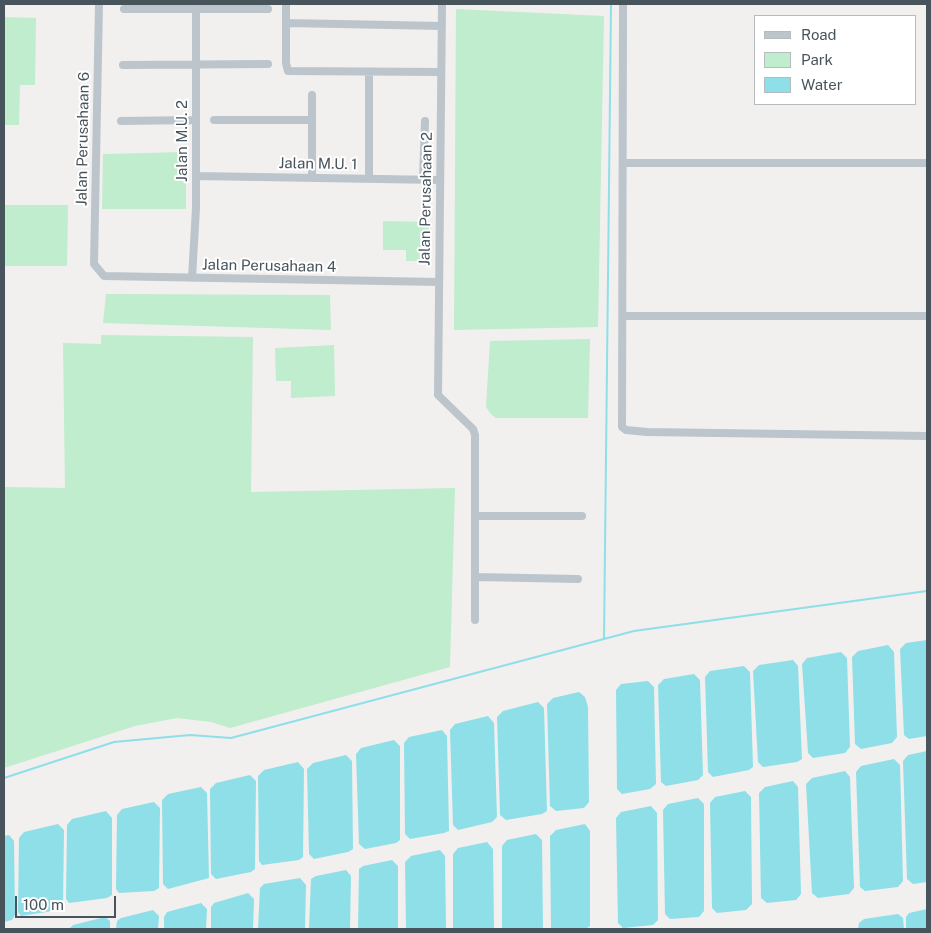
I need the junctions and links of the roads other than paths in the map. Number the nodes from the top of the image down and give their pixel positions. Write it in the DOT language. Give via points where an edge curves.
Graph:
graph roads {
  1 [pos="98,4"];
  2 [pos="286,4"];
  3 [pos="442,4"];
  4 [pos="623,4"];
  5 [pos="196,6"];
  6 [pos="124,9"];
  7 [pos="268,9"];
  8 [pos="286,23"];
  9 [pos="442,26"];
  10 [pos="196,64"];
  11 [pos="268,64"];
  12 [pos="123,65"];
  13 [pos="369,72"];
  14 [pos="441,72"];
  15 [pos="312,95"];
  16 [pos="196,120"];
  17 [pos="214,120"];
  18 [pos="312,120"];
  19 [pos="122,121"];
  20 [pos="425,121"];
  21 [pos="927,163"];
  22 [pos="623,164"];
  23 [pos="196,176"];
  24 [pos="312,178"];
  25 [pos="369,178"];
  26 [pos="423,179"];
  27 [pos="440,180"];
  28 [pos="100,272"];
  29 [pos="192,278"];
  30 [pos="439,282"];
  31 [pos="623,316"];
  32 [pos="927,316"];
  33 [pos="927,436"];
  34 [pos="476,516"];
  35 [pos="582,516"];
  36 [pos="476,577"];
  37 [pos="578,579"];
  38 [pos="476,620"];
  1 -- 28 [label="street, Jalan Perusahaan 6" via="94,264"];
  2 -- 8 [label="street"];
  3 -- 9 [label="street, Jalan Perusahaan 2"];
  4 -- 22 [label="street"];
  5 -- 6 [label="street"];
  5 -- 7 [label="street"];
  5 -- 10 [label="street, Jalan M.U. 2"];
  8 -- 9 [label="street"];
  8 -- 13 [label="street" via="286,69 292,72"];
  9 -- 14 [label="street, Jalan Perusahaan 2"];
  10 -- 11 [label="street"];
  10 -- 12 [label="street"];
  10 -- 16 [label="street, Jalan M.U. 2"];
  13 -- 14 [label="street"];
  13 -- 25 [label="street"];
  14 -- 27 [label="street, Jalan Perusahaan 2"];
  15 -- 18 [label="street"];
  16 -- 19 [label="street"];
  16 -- 23 [label="street, Jalan M.U. 2"];
  17 -- 18 [label="street"];
  18 -- 24 [label="street"];
  20 -- 26 [label="street"];
  21 -- 22 [label="street"];
  22 -- 31 [label="street"];
  23 -- 24 [label="street, Jalan M.U. 1"];
  23 -- 29 [label="street, Jalan M.U. 2"];
  24 -- 25 [label="street, Jalan M.U. 1"];
  25 -- 26 [label="street, Jalan M.U. 1"];
  26 -- 27 [label="street, Jalan M.U. 1"];
  27 -- 30 [label="street, Jalan Perusahaan 2"];
  28 -- 29 [label="street, Jalan Perusahaan 4" via="110,277"];
  29 -- 30 [label="street, Jalan Perusahaan 4"];
  30 -- 34 [label="street, Jalan Perusahaan 2" via="438,395 473,429 475,435"];
  31 -- 32 [label="street"];
  31 -- 33 [label="street" via="620,422 623,429"];
  34 -- 35 [label="street"];
  34 -- 36 [label="street"];
  36 -- 37 [label="street"];
  36 -- 38 [label="street"];
}
